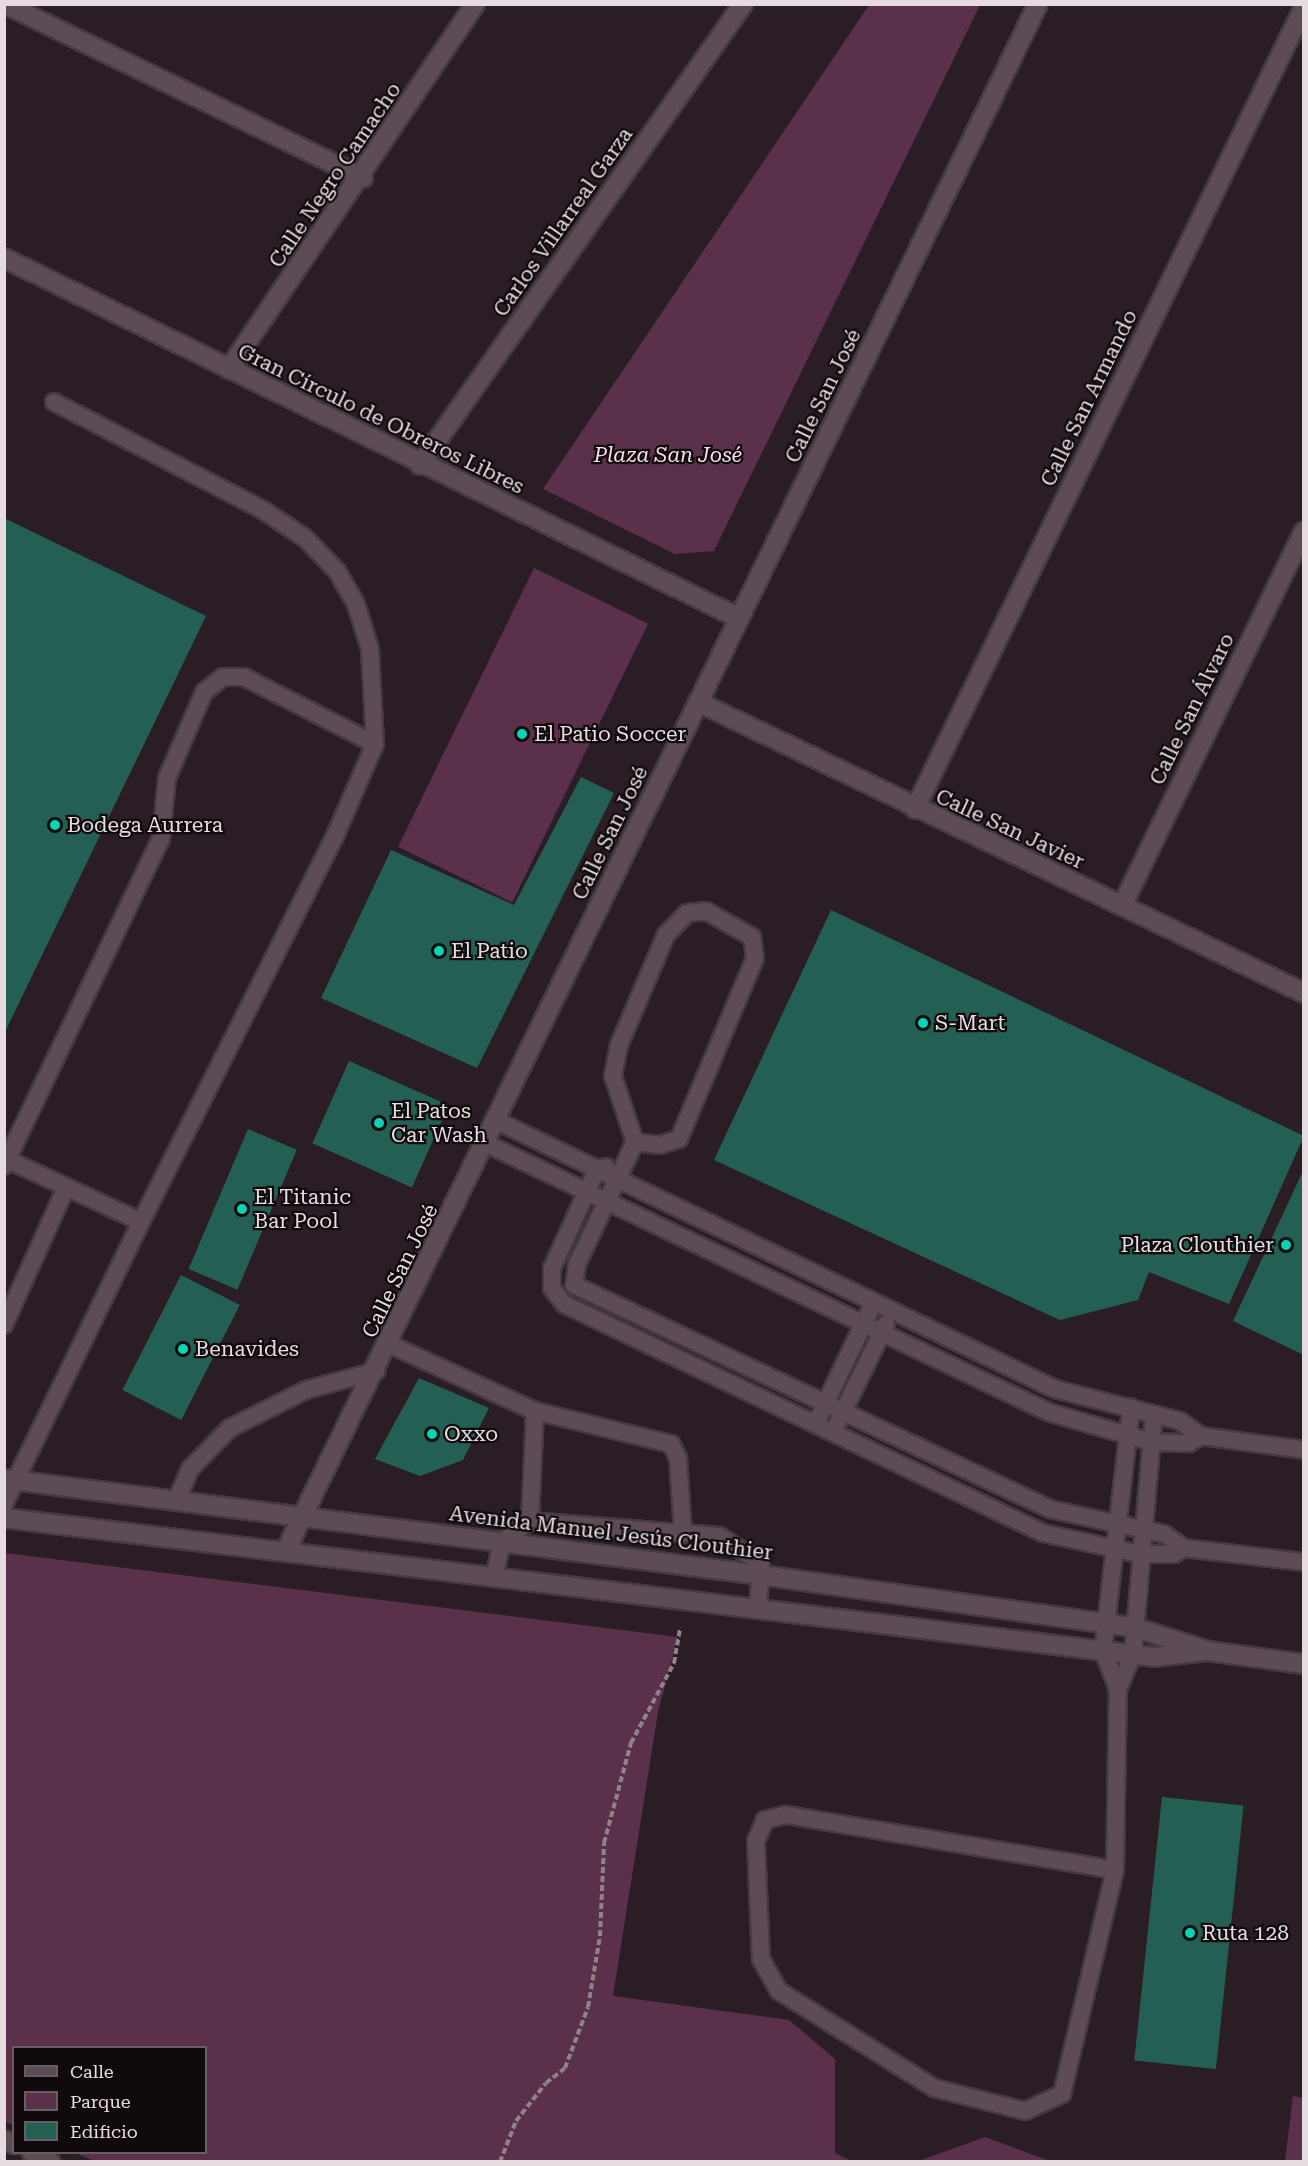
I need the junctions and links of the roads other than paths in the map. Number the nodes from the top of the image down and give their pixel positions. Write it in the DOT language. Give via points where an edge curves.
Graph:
graph roads {
  1 [pos="5,4"];
  2 [pos="476,4"];
  3 [pos="743,4"];
  4 [pos="1038,4"];
  5 [pos="1304,7"];
  6 [pos="363,178"];
  7 [pos="4,258"];
  8 [pos="229,369"];
  9 [pos="54,402"];
  10 [pos="420,465"];
  11 [pos="1304,532"];
  12 [pos="739,618"];
  13 [pos="698,702"];
  14 [pos="375,744"];
  15 [pos="915,809"];
  16 [pos="1122,906"];
  17 [pos="1304,993"];
  18 [pos="497,1121"];
  19 [pos="635,1142"];
  20 [pos="487,1144"];
  21 [pos="6,1161"];
  22 [pos="627,1161"];
  23 [pos="597,1169"];
  24 [pos="617,1179"];
  25 [pos="66,1188"];
  26 [pos="586,1191"];
  27 [pos="607,1201"];
  28 [pos="141,1222"];
  29 [pos="874,1302"];
  30 [pos="893,1311"];
  31 [pos="4,1325"];
  32 [pos="864,1325"];
  33 [pos="882,1333"];
  34 [pos="389,1344"];
  35 [pos="376,1371"];
  36 [pos="825,1406"];
  37 [pos="1131,1408"];
  38 [pos="535,1411"];
  39 [pos="1154,1414"];
  40 [pos="842,1415"];
  41 [pos="815,1425"];
  42 [pos="831,1433"];
  43 [pos="1201,1436"];
  44 [pos="1127,1437"];
  45 [pos="1151,1442"];
  46 [pos="1304,1450"];
  47 [pos="9,1480"];
  48 [pos="176,1502"];
  49 [pos="4,1504"];
  50 [pos="300,1516"];
  51 [pos="4,1518"];
  52 [pos="530,1521"];
  53 [pos="1117,1527"];
  54 [pos="1141,1531"];
  55 [pos="683,1534"];
  56 [pos="502,1542"];
  57 [pos="1184,1548"];
  58 [pos="1114,1549"];
  59 [pos="285,1552"];
  60 [pos="1139,1554"];
  61 [pos="1304,1562"];
  62 [pos="761,1575"];
  63 [pos="494,1577"];
  64 [pos="758,1610"];
  65 [pos="1105,1624"];
  66 [pos="1136,1628"];
  67 [pos="1103,1651"];
  68 [pos="1208,1651"];
  69 [pos="1133,1654"];
  70 [pos="1304,1664"];
  71 [pos="1118,1689"];
  72 [pos="1114,1870"];
  73 [pos="36,2154"];
  74 [pos="51,2162"];
  1 -- 6 [label="street"];
  2 -- 6 [label="street, Calle Negro Camacho"];
  3 -- 10 [label="street, Carlos Villarreal Garza"];
  4 -- 12 [label="street, Calle San José"];
  5 -- 15 [label="street, Calle San Armando"];
  6 -- 8 [label="street, Calle Negro Camacho"];
  7 -- 8 [label="street, Gran Círculo de Obreros Libres"];
  8 -- 10 [label="street, Gran Círculo de Obreros Libres"];
  9 -- 14 [label="lane" via="263,510 305,538 337,571 356,604 370,649"];
  10 -- 12 [label="street, Gran Círculo de Obreros Libres"];
  11 -- 16 [label="street, Calle San Álvaro"];
  12 -- 13 [label="street, Calle San José"];
  13 -- 15 [label="street, Calle San Javier"];
  13 -- 18 [label="street, Calle San José"];
  14 -- 21 [label="lane" via="244,677 223,677 204,692 166,778 161,839"];
  14 -- 28 [label="lane" via="335,836"];
  15 -- 16 [label="street, Calle San Javier"];
  16 -- 17 [label="street, Calle San Javier"];
  18 -- 20 [label="street, Calle San José"];
  18 -- 23 [label="lane"];
  19 -- 19 [label="lane" via="660,1145 679,1139 755,958 752,937 706,911 687,913 666,935 619,1046 613,1076"];
  19 -- 22 [label="lane"];
  20 -- 26 [label="lane"];
  20 -- 34 [label="street, Calle San José"];
  21 -- 25 [label="lane"];
  22 -- 23 [label="lane"];
  22 -- 24 [label="lane"];
  23 -- 24 [label="lane"];
  23 -- 26 [label="lane"];
  24 -- 27 [label="lane"];
  24 -- 29 [label="lane"];
  25 -- 28 [label="lane"];
  25 -- 31 [label="lane"];
  26 -- 27 [label="lane"];
  26 -- 41 [label="lane" via="552,1268 552,1288 564,1304"];
  27 -- 32 [label="lane"];
  27 -- 36 [label="lane" via="577,1264 574,1285"];
  28 -- 47 [label="lane"];
  29 -- 30 [label="lane"];
  29 -- 32 [label="lane"];
  30 -- 33 [label="lane"];
  30 -- 37 [label="lane" via="1055,1389"];
  32 -- 33 [label="lane"];
  32 -- 36 [label="lane"];
  33 -- 40 [label="lane"];
  33 -- 44 [label="lane" via="1048,1412"];
  34 -- 35 [label="street, Calle San José"];
  34 -- 38 [label="lane"];
  35 -- 48 [label="lane" via="306,1390 230,1428 190,1469"];
  35 -- 50 [label="street, Calle San José"];
  36 -- 40 [label="lane"];
  36 -- 41 [label="lane"];
  37 -- 39 [label="lane"];
  37 -- 44 [label="lane"];
  38 -- 52 [label="lane"];
  38 -- 55 [label="lane" via="671,1444 678,1458"];
  39 -- 43 [label="lane" via="1180,1421"];
  39 -- 45 [label="lane"];
  40 -- 42 [label="lane"];
  40 -- 53 [label="lane" via="1050,1509"];
  41 -- 42 [label="lane"];
  42 -- 58 [label="lane" via="1043,1533"];
  43 -- 45 [label="lane" via="1189,1443"];
  43 -- 46 [label="lane"];
  44 -- 45 [label="lane"];
  44 -- 53 [label="lane"];
  45 -- 54 [label="lane"];
  47 -- 48 [label="street, Avenida Manuel Jesús Clouthier"];
  47 -- 49 [label="lane"];
  48 -- 50 [label="street, Avenida Manuel Jesús Clouthier"];
  50 -- 56 [label="street, Avenida Manuel Jesús Clouthier"];
  50 -- 59 [label="street, Calle San José"];
  51 -- 59 [label="street, Avenida Manuel Jesús Clouthier"];
  52 -- 55 [label="lane"];
  52 -- 56 [label="lane"];
  53 -- 54 [label="lane"];
  53 -- 58 [label="lane"];
  54 -- 57 [label="lane" via="1164,1534"];
  54 -- 60 [label="lane"];
  55 -- 62 [label="lane" via="735,1542 761,1563"];
  56 -- 62 [label="street, Avenida Manuel Jesús Clouthier"];
  56 -- 63 [label="lane"];
  57 -- 60 [label="lane" via="1174,1554"];
  57 -- 61 [label="lane"];
  58 -- 60 [label="lane"];
  58 -- 65 [label="lane"];
  59 -- 63 [label="street, Avenida Manuel Jesús Clouthier"];
  60 -- 66 [label="lane"];
  62 -- 64 [label="lane"];
  62 -- 65 [label="street, Avenida Manuel Jesús Clouthier"];
  63 -- 64 [label="street, Avenida Manuel Jesús Clouthier"];
  64 -- 67 [label="street, Avenida Manuel Jesús Clouthier"];
  65 -- 66 [label="street, Avenida Manuel Jesús Clouthier"];
  65 -- 67 [label="lane"];
  66 -- 68 [label="street, Avenida Manuel Jesús Clouthier"];
  66 -- 69 [label="lane"];
  67 -- 69 [label="street, Avenida Manuel Jesús Clouthier"];
  67 -- 71 [label="lane"];
  68 -- 69 [label="street, Avenida Manuel Jesús Clouthier" via="1180,1657"];
  68 -- 70 [label="street, Avenida Manuel Jesús Clouthier"];
  69 -- 71 [label="lane"];
  71 -- 72 [label="lane"];
  72 -- 72 [label="lane" via="785,1815 765,1820 756,1841 761,1959 779,1991 934,2088 1025,2111 1062,2094"];
  73 -- 74 [label="street"];
}
